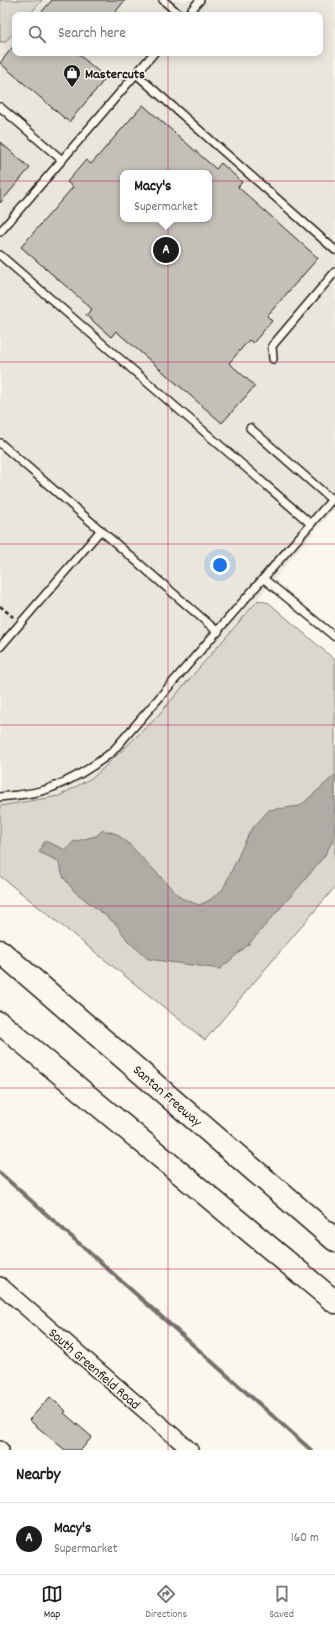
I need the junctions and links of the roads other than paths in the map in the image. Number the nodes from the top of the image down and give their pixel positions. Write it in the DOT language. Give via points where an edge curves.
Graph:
graph roads {
  1 [pos="163,0"];
  2 [pos="200,0"];
  3 [pos="177,12"];
  4 [pos="190,12"];
  5 [pos="151,56"];
  6 [pos="136,74"];
  7 [pos="0,107"];
  8 [pos="62,160"];
  9 [pos="0,232"];
  10 [pos="335,250"];
  11 [pos="0,255"];
  12 [pos="335,272"];
  13 [pos="273,359"];
  14 [pos="250,428"];
  15 [pos="0,443"];
  16 [pos="333,498"];
  17 [pos="311,524"];
  18 [pos="101,530"];
  19 [pos="264,579"];
  20 [pos="218,632"];
  21 [pos="335,637"];
  22 [pos="0,647"];
  23 [pos="0,797"];
  24 [pos="0,951"];
  25 [pos="0,1023"];
  26 [pos="335,1240"];
  27 [pos="0,1285"];
  28 [pos="335,1302"];
  29 [pos="190,1450"];
  1 -- 3 [label="lane"];
  2 -- 4 [label="lane"];
  5 -- 6 [label="lane"];
  6 -- 8 [label="lane"];
  6 -- 10 [label="lane"];
  7 -- 8 [label="lane"];
  8 -- 9 [label="lane"];
  11 -- 17 [label="lane"];
  12 -- 13 [label="lane" via="272,346"];
  14 -- 16 [label="lane"];
  15 -- 18 [label="lane"];
  16 -- 17 [label="lane"];
  17 -- 19 [label="lane"];
  18 -- 20 [label="lane"];
  18 -- 22 [label="lane"];
  19 -- 20 [label="lane"];
  19 -- 21 [label="lane"];
  20 -- 23 [label="lane" via="112,752 94,766 52,788"];
  24 -- 26 [label="highway, Santan Freeway"];
  25 -- 28 [label="highway"];
  27 -- 29 [label="street, South Greenfield Road"];
}
